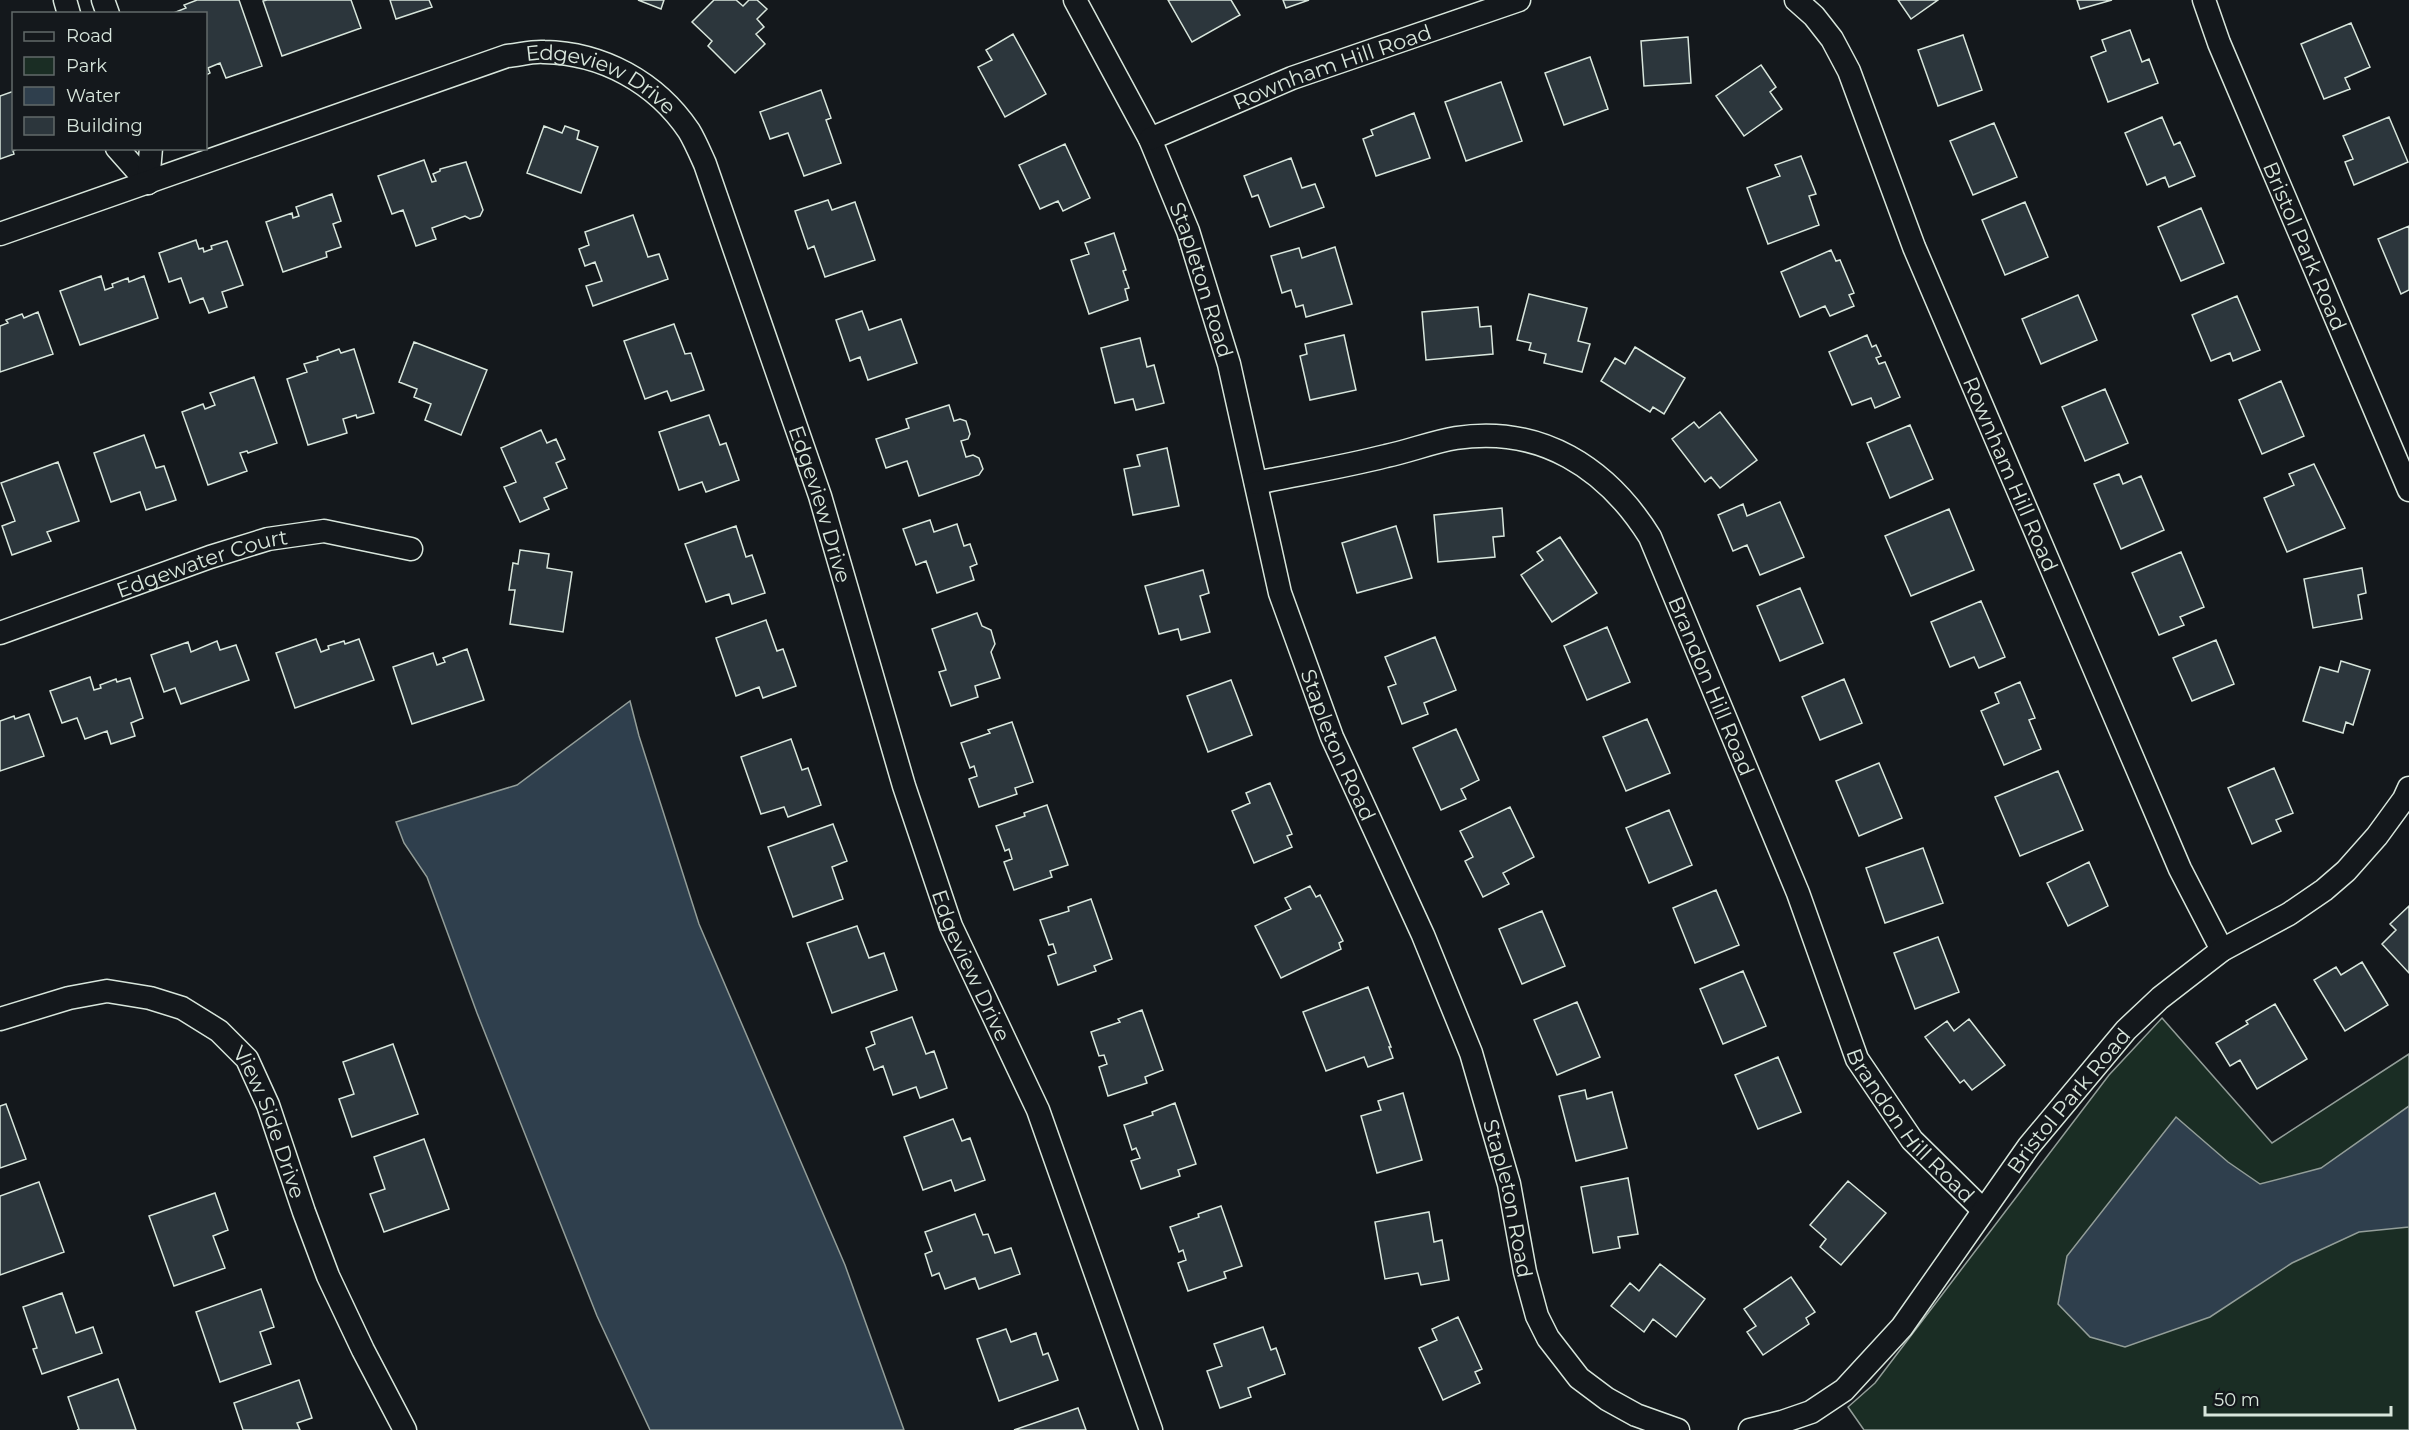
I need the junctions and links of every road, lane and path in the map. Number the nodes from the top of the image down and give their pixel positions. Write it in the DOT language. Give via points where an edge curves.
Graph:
graph roads {
  1 [pos="1075,0"];
  2 [pos="1519,0"];
  3 [pos="1796,0"];
  4 [pos="2204,0"];
  5 [pos="1150,139"];
  6 [pos="119,150"];
  7 [pos="151,150"];
  8 [pos="148,183"];
  9 [pos="0,234"];
  10 [pos="1256,483"];
  11 [pos="2409,490"];
  12 [pos="411,549"];
  13 [pos="0,633"];
  14 [pos="2407,796"];
  15 [pos="2222,950"];
  16 [pos="0,1019"];
  17 [pos="1983,1210"];
  18 [pos="405,1430"];
  19 [pos="1151,1430"];
  20 [pos="1677,1430"];
  21 [pos="1750,1430"];
  1 -- 5 [label="street, Stapleton Road"];
  2 -- 5 [label="street, Rownham Hill Road" via="1292,78"];
  3 -- 15 [label="street, Rownham Hill Road" via="1832,39 1849,71 1914,247 2180,869"];
  4 -- 11 [label="street, Bristol Park Road" via="2223,54"];
  5 -- 10 [label="street, Stapleton Road" via="1188,231 1208,293"];
  6 -- 8 [label="street"];
  7 -- 8 [label="street"];
  8 -- 9 [label="street, Edgeview Drive"];
  8 -- 19 [label="street, Edgeview Drive" via="470,68 507,56 542,52 576,54 631,75 652,89 689,131 705,164 820,496 904,786 951,926 1038,1110"];
  10 -- 17 [label="street, Brandon Hill Road" via="1387,456 1436,441 1494,436 1528,440 1564,454 1621,497 1650,537 1798,893 1857,1059 1912,1140"];
  10 -- 20 [label="street, Stapleton Road" via="1280,593 1332,737 1423,935 1471,1053 1509,1184 1537,1316 1548,1338 1579,1378 1636,1415"];
  12 -- 13 [label="street, Edgewater Court" via="324,531 268,539"];
  14 -- 15 [label="street, Bristol Park Road" via="2365,850 2324,890"];
  15 -- 17 [label="street, Bristol Park Road" via="2126,1030 2029,1146"];
  16 -- 18 [label="street, View Side Drive" via="107,991 182,1008 219,1031 247,1059 268,1105 328,1276"];
  17 -- 21 [label="street, Bristol Park Road" via="1902,1327 1844,1390 1811,1412"];
}
